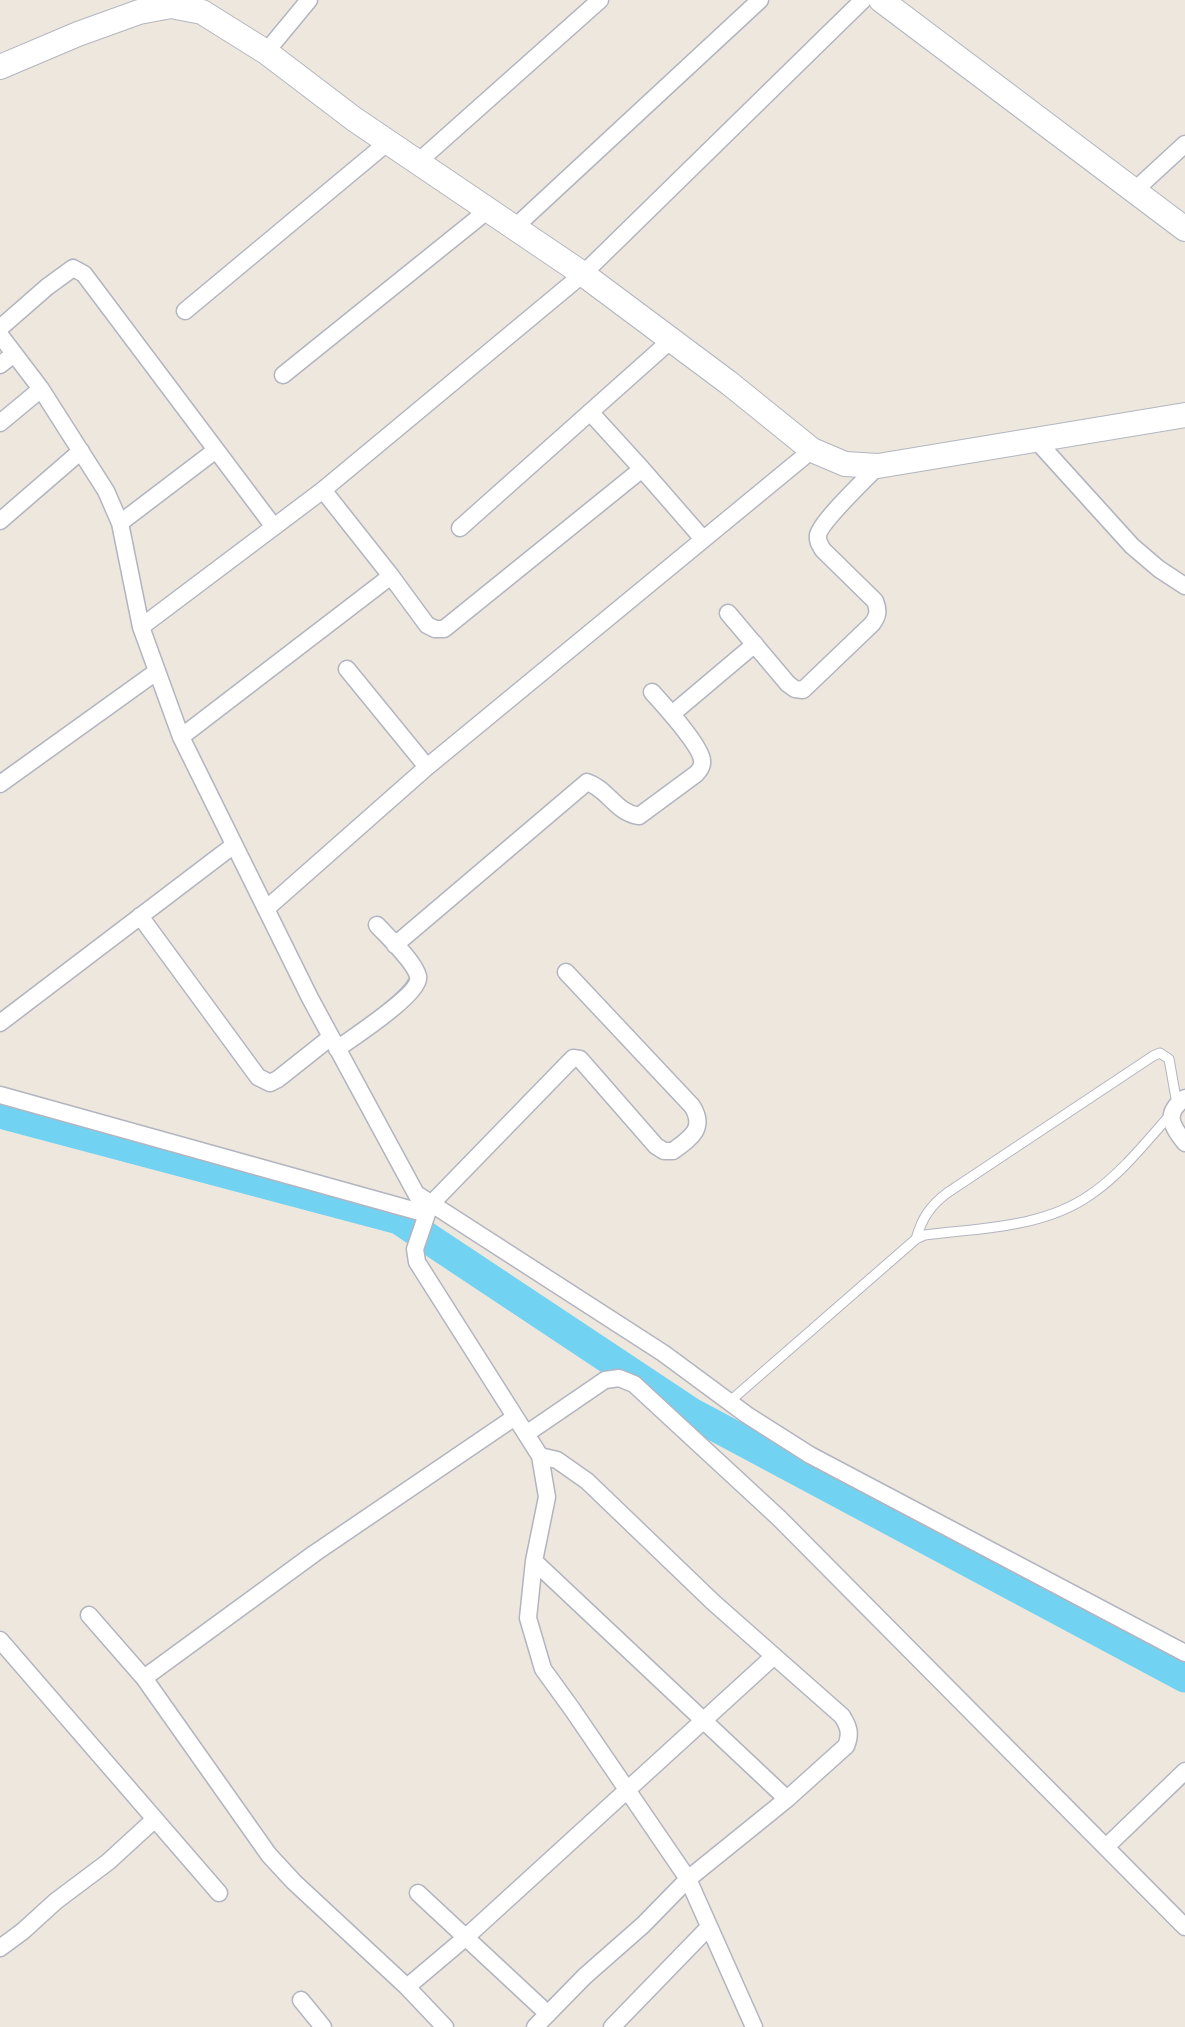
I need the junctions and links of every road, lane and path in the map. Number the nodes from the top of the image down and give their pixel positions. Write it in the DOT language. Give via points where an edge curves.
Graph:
graph roads {
  1 [pos="309,0"];
  2 [pos="600,0"];
  3 [pos="760,0"];
  4 [pos="863,0"];
  5 [pos="880,0"];
  6 [pos="266,52"];
  7 [pos="0,67"];
  8 [pos="388,142"];
  9 [pos="1185,144"];
  10 [pos="418,162"];
  11 [pos="1134,191"];
  12 [pos="488,210"];
  13 [pos="514,228"];
  14 [pos="1185,229"];
  15 [pos="583,274"];
  16 [pos="185,312"];
  17 [pos="0,328"];
  18 [pos="0,335"];
  19 [pos="670,341"];
  20 [pos="14,354"];
  21 [pos="0,365"];
  22 [pos="283,376"];
  23 [pos="41,389"];
  24 [pos="590,412"];
  25 [pos="1185,415"];
  26 [pos="0,423"];
  27 [pos="1036,440"];
  28 [pos="216,450"];
  29 [pos="812,450"];
  30 [pos="81,451"];
  31 [pos="878,466"];
  32 [pos="642,469"];
  33 [pos="323,490"];
  34 [pos="0,521"];
  35 [pos="120,523"];
  36 [pos="274,527"];
  37 [pos="460,528"];
  38 [pos="703,539"];
  39 [pos="391,576"];
  40 [pos="1185,586"];
  41 [pos="728,613"];
  42 [pos="142,627"];
  43 [pos="755,644"];
  44 [pos="347,669"];
  45 [pos="156,672"];
  46 [pos="652,692"];
  47 [pos="672,714"];
  48 [pos="182,737"];
  49 [pos="427,767"];
  50 [pos="0,784"];
  51 [pos="234,845"];
  52 [pos="266,909"];
  53 [pos="140,916"];
  54 [pos="377,925"];
  55 [pos="394,945"];
  56 [pos="566,972"];
  57 [pos="0,1023"];
  58 [pos="334,1043"];
  59 [pos="0,1095"];
  60 [pos="1178,1105"];
  61 [pos="1185,1143"];
  62 [pos="428,1214"];
  63 [pos="916,1239"];
  64 [pos="729,1402"];
  65 [pos="515,1417"];
  66 [pos="526,1434"];
  67 [pos="540,1456"];
  68 [pos="534,1561"];
  69 [pos="89,1615"];
  70 [pos="0,1640"];
  71 [pos="1185,1653"];
  72 [pos="773,1657"];
  73 [pos="144,1678"];
  74 [pos="704,1720"];
  75 [pos="1185,1771"];
  76 [pos="627,1789"];
  77 [pos="787,1799"];
  78 [pos="155,1819"];
  79 [pos="1106,1847"];
  80 [pos="688,1879"];
  81 [pos="418,1892"];
  82 [pos="219,1893"];
  83 [pos="709,1927"];
  84 [pos="1185,1927"];
  85 [pos="465,1938"];
  86 [pos="0,1948"];
  87 [pos="407,1987"];
  88 [pos="301,2000"];
  89 [pos="548,2014"];
  90 [pos="323,2027"];
  91 [pos="445,2027"];
  92 [pos="535,2027"];
  93 [pos="612,2027"];
  94 [pos="754,2027"];
  1 -- 6 [label="street"];
  2 -- 10 [label="street"];
  3 -- 13 [label="street"];
  4 -- 15 [label="street"];
  5 -- 11 [label="main road"];
  6 -- 7 [label="main road" via="202,12 171,6 138,12"];
  6 -- 8 [label="main road"];
  8 -- 10 [label="main road"];
  8 -- 16 [label="street"];
  9 -- 11 [label="street"];
  10 -- 12 [label="main road"];
  11 -- 14 [label="main road"];
  12 -- 13 [label="main road"];
  12 -- 22 [label="street"];
  13 -- 15 [label="main road"];
  15 -- 19 [label="main road"];
  15 -- 33 [label="street"];
  17 -- 28 [label="street" via="73,268 84,274"];
  18 -- 20 [label="street"];
  19 -- 24 [label="street"];
  19 -- 29 [label="main road" via="729,383"];
  20 -- 21 [label="street"];
  20 -- 23 [label="street"];
  23 -- 26 [label="street"];
  23 -- 30 [label="street"];
  24 -- 32 [label="street"];
  24 -- 37 [label="street"];
  25 -- 27 [label="main road"];
  27 -- 31 [label="main road"];
  27 -- 40 [label="street" via="1132,546"];
  28 -- 35 [label="street"];
  28 -- 36 [label="street"];
  29 -- 31 [label="main road" via="846,464"];
  29 -- 38 [label="street"];
  30 -- 34 [label="street"];
  30 -- 35 [label="street"];
  31 -- 43 [label="street" via="818,534 823,550 875,601 878,617 803,690 788,684"];
  32 -- 38 [label="street"];
  32 -- 39 [label="street" via="444,628 435,629 427,625"];
  33 -- 36 [label="street"];
  33 -- 39 [label="street"];
  35 -- 42 [label="street"];
  36 -- 42 [label="street"];
  38 -- 49 [label="street"];
  39 -- 48 [label="street"];
  41 -- 43 [label="street"];
  42 -- 45 [label="street"];
  43 -- 47 [label="street"];
  44 -- 49 [label="street"];
  45 -- 48 [label="street"];
  45 -- 50 [label="street"];
  46 -- 47 [label="street"];
  47 -- 55 [label="street" via="700,752 701,768 696,774 639,816 622,811 602,790 587,782"];
  48 -- 51 [label="street"];
  49 -- 52 [label="street"];
  51 -- 52 [label="street"];
  51 -- 53 [label="street"];
  52 -- 58 [label="street"];
  53 -- 57 [label="street"];
  53 -- 58 [label="street" via="264,1081 270,1083 278,1079"];
  54 -- 55 [label="street"];
  55 -- 58 [label="street" via="413,966 417,984 407,996"];
  56 -- 62 [label="street" via="692,1106 700,1122 673,1151 664,1151 656,1146 580,1059 573,1058"];
  58 -- 62 [label="street"];
  59 -- 62 [label="street"];
  60 -- 61 [label="street" via="1171,1124"];
  60 -- 63 [label="lane" via="1118,1172 1081,1201 1020,1223 925,1234"];
  60 -- 63 [label="lane" via="1169,1059 1160,1053 947,1192 925,1214"];
  62 -- 64 [label="street" via="663,1353"];
  62 -- 65 [label="street" via="415,1249 417,1262"];
  63 -- 64 [label="lane"];
  64 -- 71 [label="street" via="810,1455"];
  65 -- 66 [label="street"];
  65 -- 73 [label="street" via="315,1553"];
  66 -- 67 [label="street"];
  66 -- 79 [label="street" via="605,1380 619,1378 634,1384 778,1518"];
  67 -- 68 [label="street" via="547,1496"];
  67 -- 72 [label="street" via="557,1460 587,1481"];
  68 -- 74 [label="street"];
  68 -- 76 [label="street" via="528,1618 543,1669"];
  69 -- 73 [label="street"];
  70 -- 78 [label="street"];
  72 -- 74 [label="street"];
  72 -- 77 [label="street" via="842,1716 849,1727 846,1746"];
  73 -- 87 [label="street" via="269,1855"];
  74 -- 76 [label="street"];
  74 -- 77 [label="street"];
  75 -- 79 [label="street"];
  76 -- 80 [label="street"];
  76 -- 85 [label="street"];
  77 -- 80 [label="street"];
  78 -- 82 [label="street"];
  78 -- 86 [label="street" via="108,1862"];
  79 -- 84 [label="street"];
  80 -- 83 [label="street"];
  80 -- 89 [label="street"];
  81 -- 85 [label="street"];
  83 -- 93 [label="street"];
  83 -- 94 [label="street"];
  85 -- 87 [label="street"];
  85 -- 89 [label="street"];
  87 -- 91 [label="street"];
  88 -- 90 [label="street"];
  89 -- 92 [label="street"];
}
